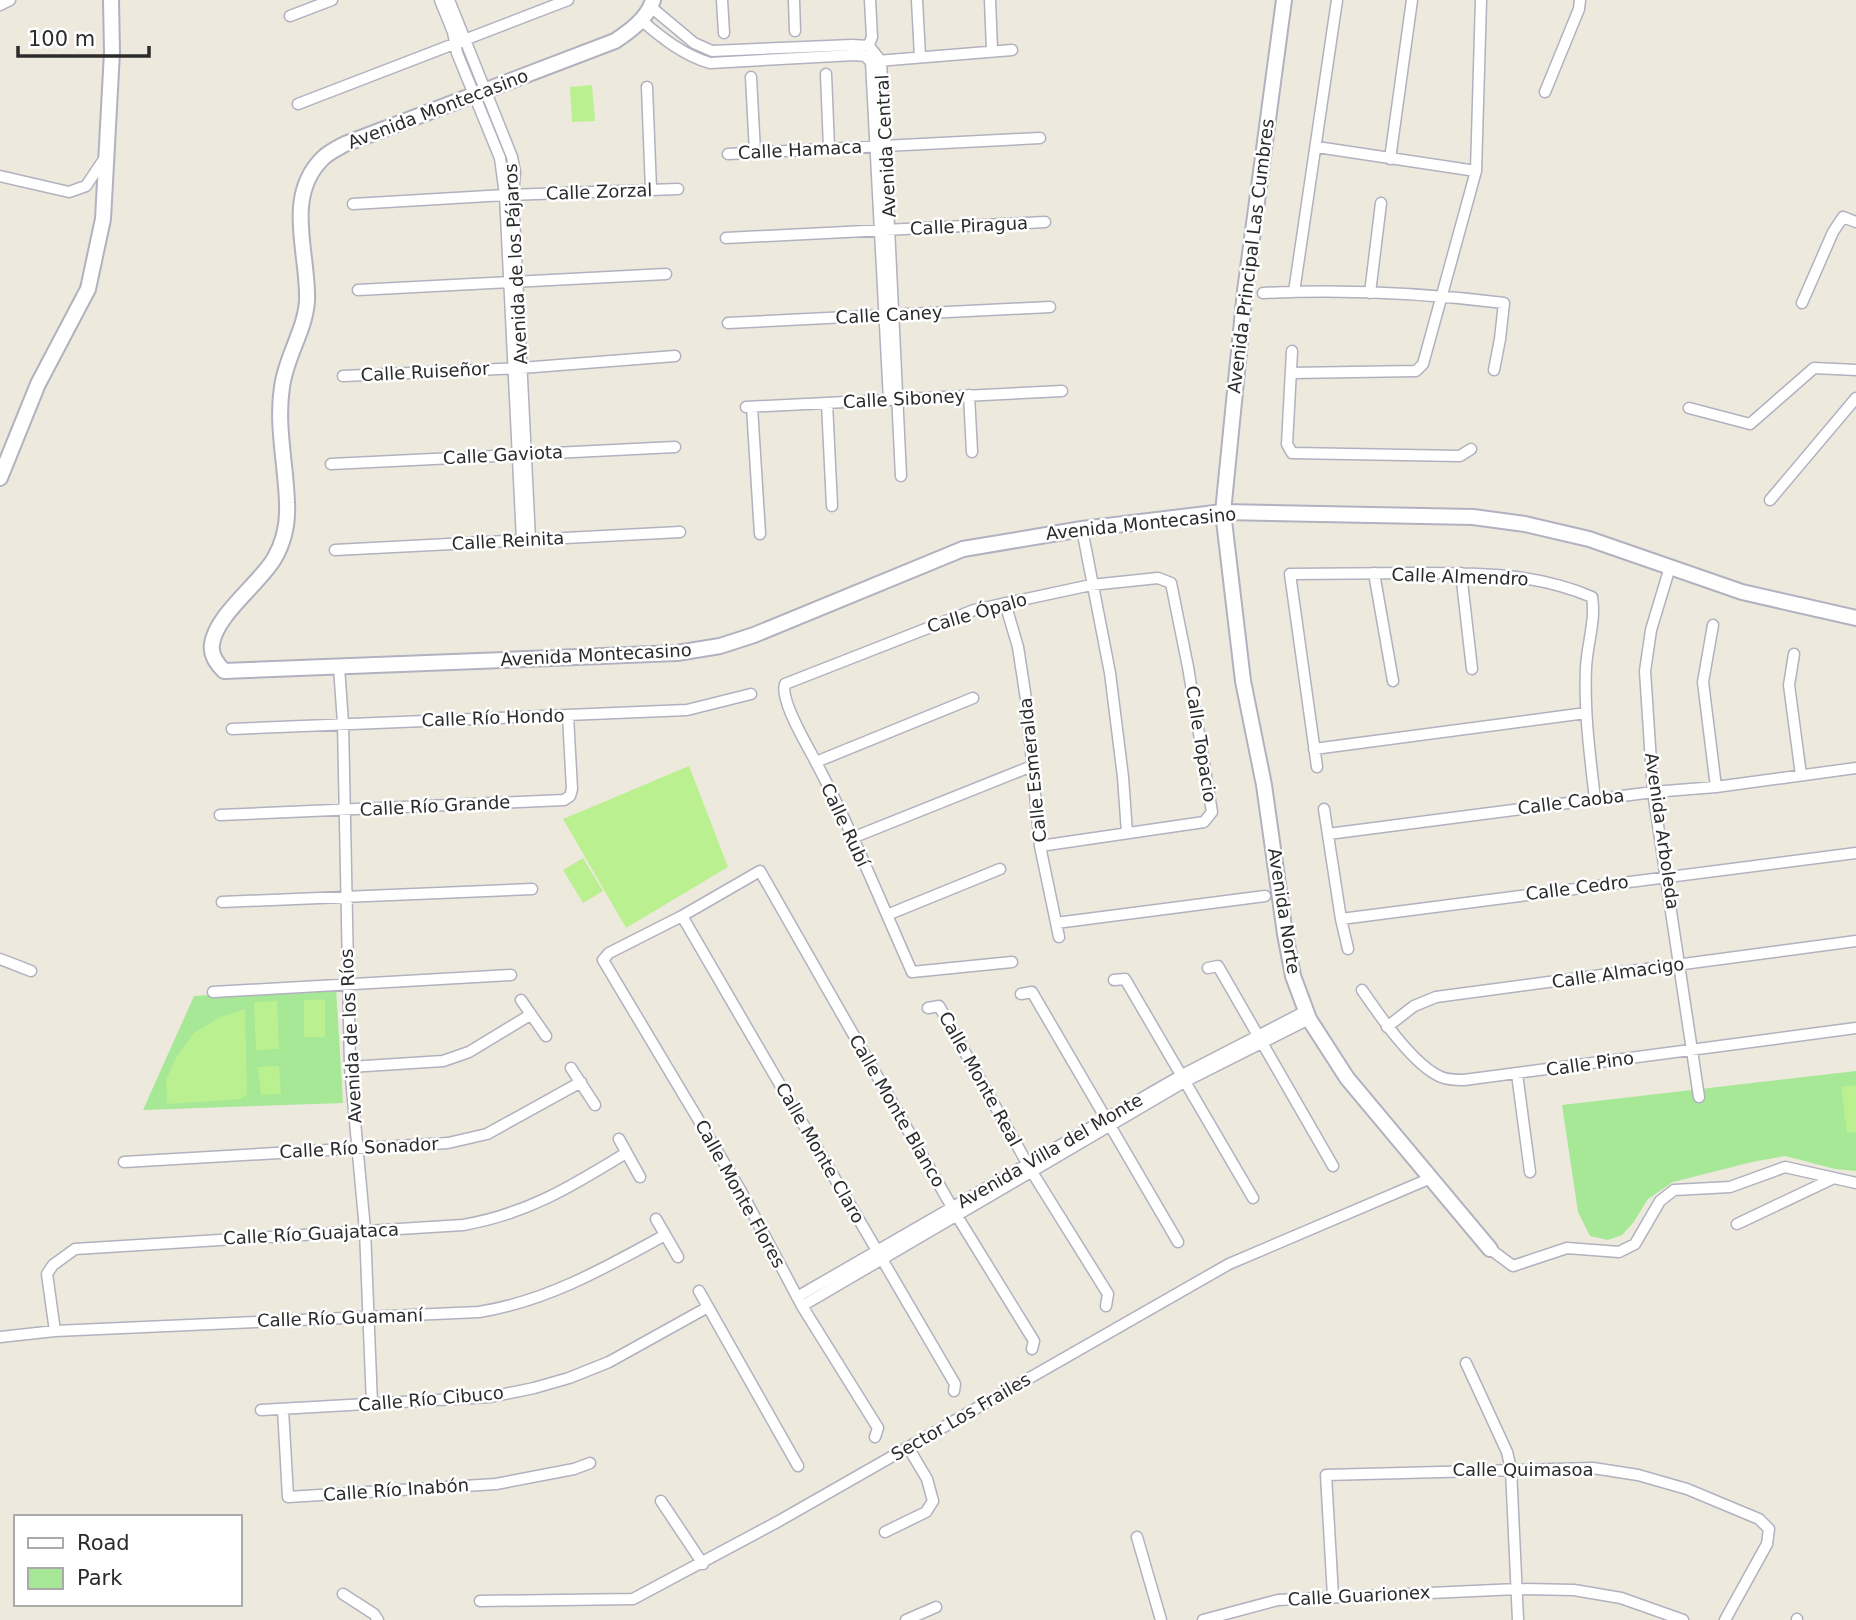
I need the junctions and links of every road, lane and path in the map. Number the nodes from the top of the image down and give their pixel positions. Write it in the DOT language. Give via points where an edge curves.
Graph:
graph roads {
  1 [pos="10,0"];
  2 [pos="111,0"];
  3 [pos="332,0"];
  4 [pos="440,0"];
  5 [pos="449,0"];
  6 [pos="568,0"];
  7 [pos="722,0"];
  8 [pos="794,0"];
  9 [pos="870,0"];
  10 [pos="917,0"];
  11 [pos="990,0"];
  12 [pos="1284,0"];
  13 [pos="1337,0"];
  14 [pos="1412,0"];
  15 [pos="1481,0"];
  16 [pos="1580,0"];
  17 [pos="652,4"];
  18 [pos="0,5"];
  19 [pos="290,16"];
  20 [pos="641,20"];
  21 [pos="795,31"];
  22 [pos="724,33"];
  23 [pos="460,41"];
  24 [pos="755,50"];
  25 [pos="992,50"];
  26 [pos="1012,50"];
  27 [pos="781,54"];
  28 [pos="872,56"];
  29 [pos="920,57"];
  30 [pos="757,61"];
  31 [pos="826,74"];
  32 [pos="751,77"];
  33 [pos="647,87"];
  34 [pos="479,92"];
  35 [pos="1545,92"];
  36 [pos="298,104"];
  37 [pos="1040,138"];
  38 [pos="881,145"];
  39 [pos="829,148"];
  40 [pos="1317,148"];
  41 [pos="755,152"];
  42 [pos="108,153"];
  43 [pos="728,154"];
  44 [pos="1390,159"];
  45 [pos="1476,171"];
  46 [pos="0,176"];
  47 [pos="678,189"];
  48 [pos="651,190"];
  49 [pos="509,195"];
  50 [pos="1381,203"];
  51 [pos="353,204"];
  52 [pos="1045,222"];
  53 [pos="1856,222"];
  54 [pos="885,230"];
  55 [pos="726,239"];
  56 [pos="666,274"];
  57 [pos="513,282"];
  58 [pos="358,290"];
  59 [pos="1294,292"];
  60 [pos="1263,293"];
  61 [pos="1370,293"];
  62 [pos="1441,295"];
  63 [pos="1802,303"];
  64 [pos="1050,307"];
  65 [pos="889,314"];
  66 [pos="729,323"];
  67 [pos="1292,351"];
  68 [pos="675,356"];
  69 [pos="517,368"];
  70 [pos="1494,370"];
  71 [pos="1856,370"];
  72 [pos="1291,373"];
  73 [pos="342,376"];
  74 [pos="1062,391"];
  75 [pos="969,395"];
  76 [pos="1856,398"];
  77 [pos="893,399"];
  78 [pos="827,403"];
  79 [pos="1689,408"];
  80 [pos="675,447"];
  81 [pos="1471,449"];
  82 [pos="972,452"];
  83 [pos="522,454"];
  84 [pos="331,464"];
  85 [pos="901,476"];
  86 [pos="0,478"];
  87 [pos="1770,500"];
  88 [pos="832,506"];
  89 [pos="1223,512"];
  90 [pos="1082,529"];
  91 [pos="680,532"];
  92 [pos="760,534"];
  93 [pos="526,540"];
  94 [pos="335,550"];
  95 [pos="1670,568"];
  96 [pos="1374,573"];
  97 [pos="1461,573"];
  98 [pos="1171,583"];
  99 [pos="1091,585"];
  100 [pos="1005,603"];
  101 [pos="1856,618"];
  102 [pos="1713,625"];
  103 [pos="1794,654"];
  104 [pos="339,667"];
  105 [pos="1472,669"];
  106 [pos="790,681"];
  107 [pos="1393,681"];
  108 [pos="751,694"];
  109 [pos="973,698"];
  110 [pos="1586,713"];
  111 [pos="568,716"];
  112 [pos="343,723"];
  113 [pos="232,729"];
  114 [pos="1314,749"];
  115 [pos="816,762"];
  116 [pos="1032,766"];
  117 [pos="1317,767"];
  118 [pos="1856,768"];
  119 [pos="1801,775"];
  120 [pos="1716,786"];
  121 [pos="1653,792"];
  122 [pos="1595,799"];
  123 [pos="1324,809"];
  124 [pos="344,810"];
  125 [pos="220,815"];
  126 [pos="1128,833"];
  127 [pos="1328,834"];
  128 [pos="852,838"];
  129 [pos="1040,846"];
  130 [pos="1856,853"];
  131 [pos="1000,869"];
  132 [pos="1667,877"];
  133 [pos="532,889"];
  134 [pos="1265,896"];
  135 [pos="345,898"];
  136 [pos="222,902"];
  137 [pos="887,915"];
  138 [pos="682,916"];
  139 [pos="1341,919"];
  140 [pos="1056,923"];
  141 [pos="1059,937"];
  142 [pos="1856,941"];
  143 [pos="1348,949"];
  144 [pos="0,959"];
  145 [pos="1012,962"];
  146 [pos="1681,965"];
  147 [pos="1208,968"];
  148 [pos="31,971"];
  149 [pos="511,975"];
  150 [pos="1114,980"];
  151 [pos="346,983"];
  152 [pos="1362,990"];
  153 [pos="213,992"];
  154 [pos="1021,994"];
  155 [pos="521,1000"];
  156 [pos="928,1008"];
  157 [pos="530,1015"];
  158 [pos="1308,1015"];
  159 [pos="1387,1027"];
  160 [pos="1856,1028"];
  161 [pos="546,1036"];
  162 [pos="1260,1038"];
  163 [pos="1692,1051"];
  164 [pos="350,1067"];
  165 [pos="571,1068"];
  166 [pos="1517,1074"];
  167 [pos="1184,1078"];
  168 [pos="580,1082"];
  169 [pos="1699,1097"];
  170 [pos="595,1105"];
  171 [pos="1108,1122"];
  172 [pos="619,1139"];
  173 [pos="358,1147"];
  174 [pos="626,1153"];
  175 [pos="124,1162"];
  176 [pos="1333,1166"];
  177 [pos="1030,1168"];
  178 [pos="1530,1172"];
  179 [pos="640,1177"];
  180 [pos="1431,1178"];
  181 [pos="1833,1179"];
  182 [pos="1856,1183"];
  183 [pos="1253,1198"];
  184 [pos="955,1211"];
  185 [pos="656,1219"];
  186 [pos="1737,1224"];
  187 [pos="365,1230"];
  188 [pos="665,1236"];
  189 [pos="1178,1242"];
  190 [pos="1490,1249"];
  191 [pos="878,1256"];
  192 [pos="678,1257"];
  193 [pos="699,1292"];
  194 [pos="800,1301"];
  195 [pos="1106,1306"];
  196 [pos="708,1307"];
  197 [pos="369,1316"];
  198 [pos="55,1331"];
  199 [pos="0,1337"];
  200 [pos="1032,1349"];
  201 [pos="1466,1363"];
  202 [pos="954,1391"];
  203 [pos="372,1404"];
  204 [pos="283,1409"];
  205 [pos="261,1410"];
  206 [pos="875,1437"];
  207 [pos="908,1447"];
  208 [pos="590,1463"];
  209 [pos="798,1466"];
  210 [pos="1511,1469"];
  211 [pos="661,1501"];
  212 [pos="885,1532"];
  213 [pos="1137,1537"];
  214 [pos="702,1563"];
  215 [pos="1517,1589"];
  216 [pos="343,1594"];
  217 [pos="1333,1595"];
  218 [pos="480,1601"];
  219 [pos="936,1607"];
  220 [pos="378,1620"];
  221 [pos="906,1620"];
  222 [pos="1161,1620"];
  223 [pos="1203,1620"];
  224 [pos="1518,1620"];
  225 [pos="1683,1620"];
  226 [pos="1725,1620"];
  1 -- 18 [label="street"];
  2 -- 42 [label="street"];
  3 -- 19 [label="street"];
  4 -- 23 [label="street, Avenida de los Pájaros"];
  5 -- 23 [label="street, Avenida de los Pájaros"];
  6 -- 23 [label="street"];
  7 -- 22 [label="street"];
  8 -- 21 [label="street"];
  9 -- 28 [label="street"];
  10 -- 29 [label="street"];
  11 -- 25 [label="street"];
  12 -- 89 [label="street, Avenida Principal Las Cumbres" via="1246,283"];
  13 -- 40 [label="street"];
  14 -- 44 [label="street"];
  15 -- 45 [label="street"];
  16 -- 35 [label="street"];
  17 -- 20 [label="street, Avenida Montecasino"];
  17 -- 24 [label="street, Avenida Central" via="686,38 712,51"];
  20 -- 30 [label="street, Avenida Central" via="692,57 710,62"];
  20 -- 34 [label="street, Avenida Montecasino" via="615,41"];
  23 -- 34 [label="street, Avenida de los Pájaros"];
  23 -- 36 [label="street"];
  24 -- 27 [label="street, Avenida Central"];
  24 -- 30 [label="street"];
  25 -- 26 [label="street"];
  25 -- 29 [label="street"];
  27 -- 28 [label="street, Avenida Central"];
  27 -- 30 [label="street, Avenida Central"];
  28 -- 29 [label="street"];
  28 -- 38 [label="street, Avenida Central"];
  31 -- 39 [label="street"];
  32 -- 41 [label="street"];
  33 -- 48 [label="street"];
  34 -- 49 [label="street, Avenida de los Pájaros" via="512,157 515,172"];
  34 -- 104 [label="street, Avenida Montecasino" via="334,151 310,175 301,199 307,302 280,406 288,506 285,530 273,561 218,628 211,645 214,661 224,671"];
  37 -- 38 [label="street, Calle Hamaca"];
  38 -- 39 [label="street, Calle Hamaca"];
  38 -- 54 [label="street, Avenida Central"];
  39 -- 41 [label="street, Calle Hamaca"];
  40 -- 44 [label="street"];
  40 -- 59 [label="street"];
  41 -- 43 [label="street, Calle Hamaca"];
  42 -- 46 [label="street" via="86,186 69,192"];
  42 -- 86 [label="street" via="103,219 88,289 38,384"];
  44 -- 45 [label="street"];
  45 -- 62 [label="street"];
  47 -- 48 [label="street, Calle Zorzal"];
  48 -- 49 [label="street, Calle Zorzal"];
  49 -- 51 [label="street, Calle Zorzal"];
  49 -- 57 [label="street, Avenida de los Pájaros"];
  50 -- 61 [label="street"];
  52 -- 54 [label="street, Calle Piragua"];
  53 -- 63 [label="street" via="1843,217"];
  54 -- 55 [label="street, Calle Piragua"];
  54 -- 65 [label="street, Avenida Central"];
  56 -- 57 [label="street"];
  57 -- 58 [label="street"];
  57 -- 69 [label="street, Avenida de los Pájaros"];
  59 -- 60 [label="street"];
  59 -- 61 [label="street"];
  61 -- 62 [label="street"];
  62 -- 70 [label="street" via="1504,303"];
  62 -- 72 [label="street" via="1423,364 1416,371"];
  64 -- 65 [label="street, Calle Caney"];
  65 -- 66 [label="street, Calle Caney"];
  65 -- 77 [label="street, Avenida Central"];
  67 -- 72 [label="street"];
  68 -- 69 [label="street, Calle Ruiseñor"];
  69 -- 73 [label="street, Calle Ruiseñor"];
  69 -- 83 [label="street, Avenida de los Pájaros"];
  71 -- 79 [label="street" via="1814,368 1750,424"];
  72 -- 81 [label="street" via="1287,444 1292,453 1460,456"];
  74 -- 75 [label="street, Calle Siboney"];
  75 -- 77 [label="street, Calle Siboney"];
  75 -- 82 [label="street"];
  76 -- 87 [label="street"];
  77 -- 78 [label="street, Calle Siboney"];
  77 -- 85 [label="street, Avenida Central"];
  78 -- 88 [label="street"];
  78 -- 92 [label="street, Calle Siboney" via="749,407"];
  80 -- 83 [label="street, Calle Gaviota"];
  83 -- 84 [label="street, Calle Gaviota"];
  83 -- 93 [label="street, Avenida de los Pájaros"];
  89 -- 90 [label="street, Avenida Montecasino"];
  89 -- 95 [label="street, Avenida Montecasino" via="1473,517 1589,539"];
  89 -- 158 [label="street, Avenida Norte" via="1243,681 1264,785 1284,934"];
  90 -- 99 [label="street"];
  90 -- 104 [label="street, Avenida Montecasino" via="963,549 720,646 677,653"];
  91 -- 93 [label="street, Calle Reinita"];
  93 -- 94 [label="street, Calle Reinita"];
  95 -- 101 [label="street, Avenida Montecasino" via="1742,593"];
  95 -- 121 [label="street, Avenida Arboleda" via="1651,630 1645,671"];
  96 -- 97 [label="street, Calle Almendro"];
  96 -- 107 [label="street"];
  96 -- 114 [label="street, Calle Almendro" via="1290,574"];
  97 -- 105 [label="street"];
  97 -- 110 [label="street, Calle Almendro" via="1517,575 1592,597"];
  98 -- 99 [label="street, Calle Ópalo" via="1158,578"];
  98 -- 126 [label="street, Calle Topacio" via="1213,809 1204,822"];
  99 -- 100 [label="street, Calle Ópalo"];
  99 -- 126 [label="street" via="1110,673"];
  100 -- 106 [label="street, Calle Ópalo" via="949,618"];
  100 -- 116 [label="street, Calle Esmeralda" via="1018,647"];
  102 -- 120 [label="street" via="1703,682"];
  103 -- 119 [label="street" via="1789,685"];
  104 -- 112 [label="street, Avenida de los Ríos"];
  106 -- 115 [label="street, Calle Rubí" via="785,684 785,696"];
  108 -- 111 [label="street, Calle Río Hondo" via="687,710"];
  109 -- 115 [label="street"];
  110 -- 114 [label="street"];
  110 -- 122 [label="street, Calle Almendro"];
  111 -- 112 [label="street, Calle Río Hondo"];
  111 -- 124 [label="street, Calle Río Grande" via="572,789 564,800"];
  112 -- 113 [label="street, Calle Río Hondo"];
  112 -- 124 [label="street, Avenida de los Ríos"];
  114 -- 117 [label="street"];
  115 -- 128 [label="street, Calle Rubí"];
  116 -- 128 [label="street"];
  116 -- 129 [label="street, Calle Esmeralda"];
  118 -- 119 [label="street, Calle Caoba"];
  119 -- 120 [label="street, Calle Caoba"];
  120 -- 121 [label="street, Calle Caoba"];
  121 -- 122 [label="street, Calle Caoba"];
  121 -- 132 [label="street, Avenida Arboleda"];
  122 -- 127 [label="street, Calle Caoba"];
  123 -- 127 [label="street"];
  124 -- 125 [label="street, Calle Río Grande"];
  124 -- 135 [label="street, Avenida de los Ríos"];
  126 -- 129 [label="street, Calle Topacio"];
  127 -- 139 [label="street"];
  128 -- 137 [label="street, Calle Rubí"];
  129 -- 140 [label="street, Calle Esmeralda"];
  130 -- 132 [label="street, Calle Cedro"];
  131 -- 137 [label="street"];
  132 -- 139 [label="street, Calle Cedro"];
  132 -- 146 [label="street, Avenida Arboleda"];
  133 -- 135 [label="street"];
  134 -- 140 [label="street"];
  135 -- 136 [label="street"];
  135 -- 151 [label="street, Avenida de los Ríos"];
  137 -- 145 [label="street, Calle Rubí" via="912,972"];
  138 -- 184 [label="street, Calle Monte Blanco" via="760,872"];
  138 -- 191 [label="street, Calle Monte Claro"];
  138 -- 194 [label="street, Calle Monte Flores" via="603,960 741,1191"];
  139 -- 143 [label="street"];
  140 -- 141 [label="street, Calle Esmeralda"];
  142 -- 146 [label="street, Calle Almacigo"];
  144 -- 148 [label="street"];
  146 -- 159 [label="street, Calle Almacigo" via="1436,998 1414,1006"];
  146 -- 163 [label="street, Avenida Arboleda"];
  147 -- 162 [label="street" via="1218,966"];
  149 -- 151 [label="street"];
  150 -- 167 [label="street" via="1125,979"];
  151 -- 153 [label="street"];
  151 -- 164 [label="street, Avenida de los Ríos"];
  152 -- 159 [label="street, Calle Pino"];
  154 -- 171 [label="street" via="1032,992"];
  155 -- 157 [label="street"];
  156 -- 177 [label="street, Calle Monte Real" via="939,1006"];
  157 -- 161 [label="street"];
  157 -- 164 [label="street" via="469,1052 443,1061"];
  158 -- 162 [label="street, Avenida Villa del Monte"];
  158 -- 180 [label="street, Avenida Norte" via="1347,1078"];
  159 -- 166 [label="street, Calle Pino" via="1429,1070 1444,1078"];
  160 -- 163 [label="street, Calle Pino"];
  162 -- 167 [label="street, Avenida Villa del Monte"];
  162 -- 176 [label="street"];
  163 -- 166 [label="street, Calle Pino"];
  163 -- 169 [label="street, Avenida Arboleda"];
  164 -- 173 [label="street, Avenida de los Ríos"];
  165 -- 168 [label="street"];
  166 -- 178 [label="street"];
  167 -- 171 [label="street, Avenida Villa del Monte"];
  167 -- 183 [label="street"];
  168 -- 170 [label="street"];
  168 -- 173 [label="street, Calle Río Sonador" via="487,1134 448,1143"];
  171 -- 177 [label="street, Avenida Villa del Monte"];
  171 -- 189 [label="street"];
  172 -- 174 [label="street"];
  173 -- 175 [label="street, Calle Río Sonador"];
  173 -- 187 [label="street, Avenida de los Ríos"];
  174 -- 179 [label="street"];
  174 -- 187 [label="street, Calle Río Guajataca" via="566,1189 495,1219"];
  177 -- 184 [label="street, Avenida Villa del Monte"];
  177 -- 195 [label="street, Calle Monte Real" via="1108,1294"];
  180 -- 190 [label="street, Avenida Norte"];
  180 -- 207 [label="street, Sector Los Frailes" via="1229,1264"];
  181 -- 182 [label="street"];
  181 -- 186 [label="street"];
  181 -- 190 [label="street" via="1786,1167 1730,1187 1674,1189 1660,1201 1635,1244 1619,1252 1567,1248 1513,1266"];
  184 -- 191 [label="street, Avenida Villa del Monte"];
  184 -- 200 [label="street, Calle Monte Blanco" via="1034,1340"];
  185 -- 188 [label="street"];
  187 -- 197 [label="street, Avenida de los Ríos"];
  187 -- 198 [label="street, Calle Río Guajataca" via="75,1249 47,1274"];
  188 -- 192 [label="street"];
  188 -- 197 [label="street, Calle Río Guamaní" via="586,1279 505,1308"];
  191 -- 194 [label="street, Avenida Villa del Monte"];
  191 -- 202 [label="street, Calle Monte Claro" via="955,1384"];
  193 -- 196 [label="street"];
  194 -- 206 [label="street, Calle Monte Flores" via="878,1428"];
  196 -- 203 [label="street, Calle Río Cibuco" via="609,1362 569,1378 490,1397"];
  196 -- 209 [label="street"];
  197 -- 198 [label="street, Calle Río Guamaní"];
  197 -- 203 [label="street, Avenida de los Ríos"];
  198 -- 199 [label="street, Calle Río Guamaní"];
  201 -- 210 [label="street"];
  203 -- 204 [label="street, Calle Río Cibuco"];
  204 -- 205 [label="street, Calle Río Cibuco"];
  204 -- 208 [label="street, Calle Río Inabón" via="288,1497 496,1484"];
  207 -- 212 [label="street" via="928,1479 933,1501 926,1512"];
  207 -- 214 [label="street, Sector Los Frailes"];
  210 -- 215 [label="street"];
  210 -- 217 [label="street, Calle Quimasoa" via="1326,1475"];
  210 -- 226 [label="street, Calle Quimasoa" via="1593,1468 1638,1475 1759,1518 1769,1530 1767,1544"];
  211 -- 214 [label="street"];
  213 -- 222 [label="street"];
  214 -- 218 [label="street, Sector Los Frailes" via="633,1599"];
  215 -- 217 [label="street, Calle Guarionex"];
  215 -- 224 [label="street"];
  215 -- 225 [label="street, Calle Guarionex" via="1574,1590 1621,1598"];
  216 -- 220 [label="street"];
  217 -- 223 [label="street, Calle Guarionex" via="1278,1600"];
  219 -- 221 [label="street"];
}
